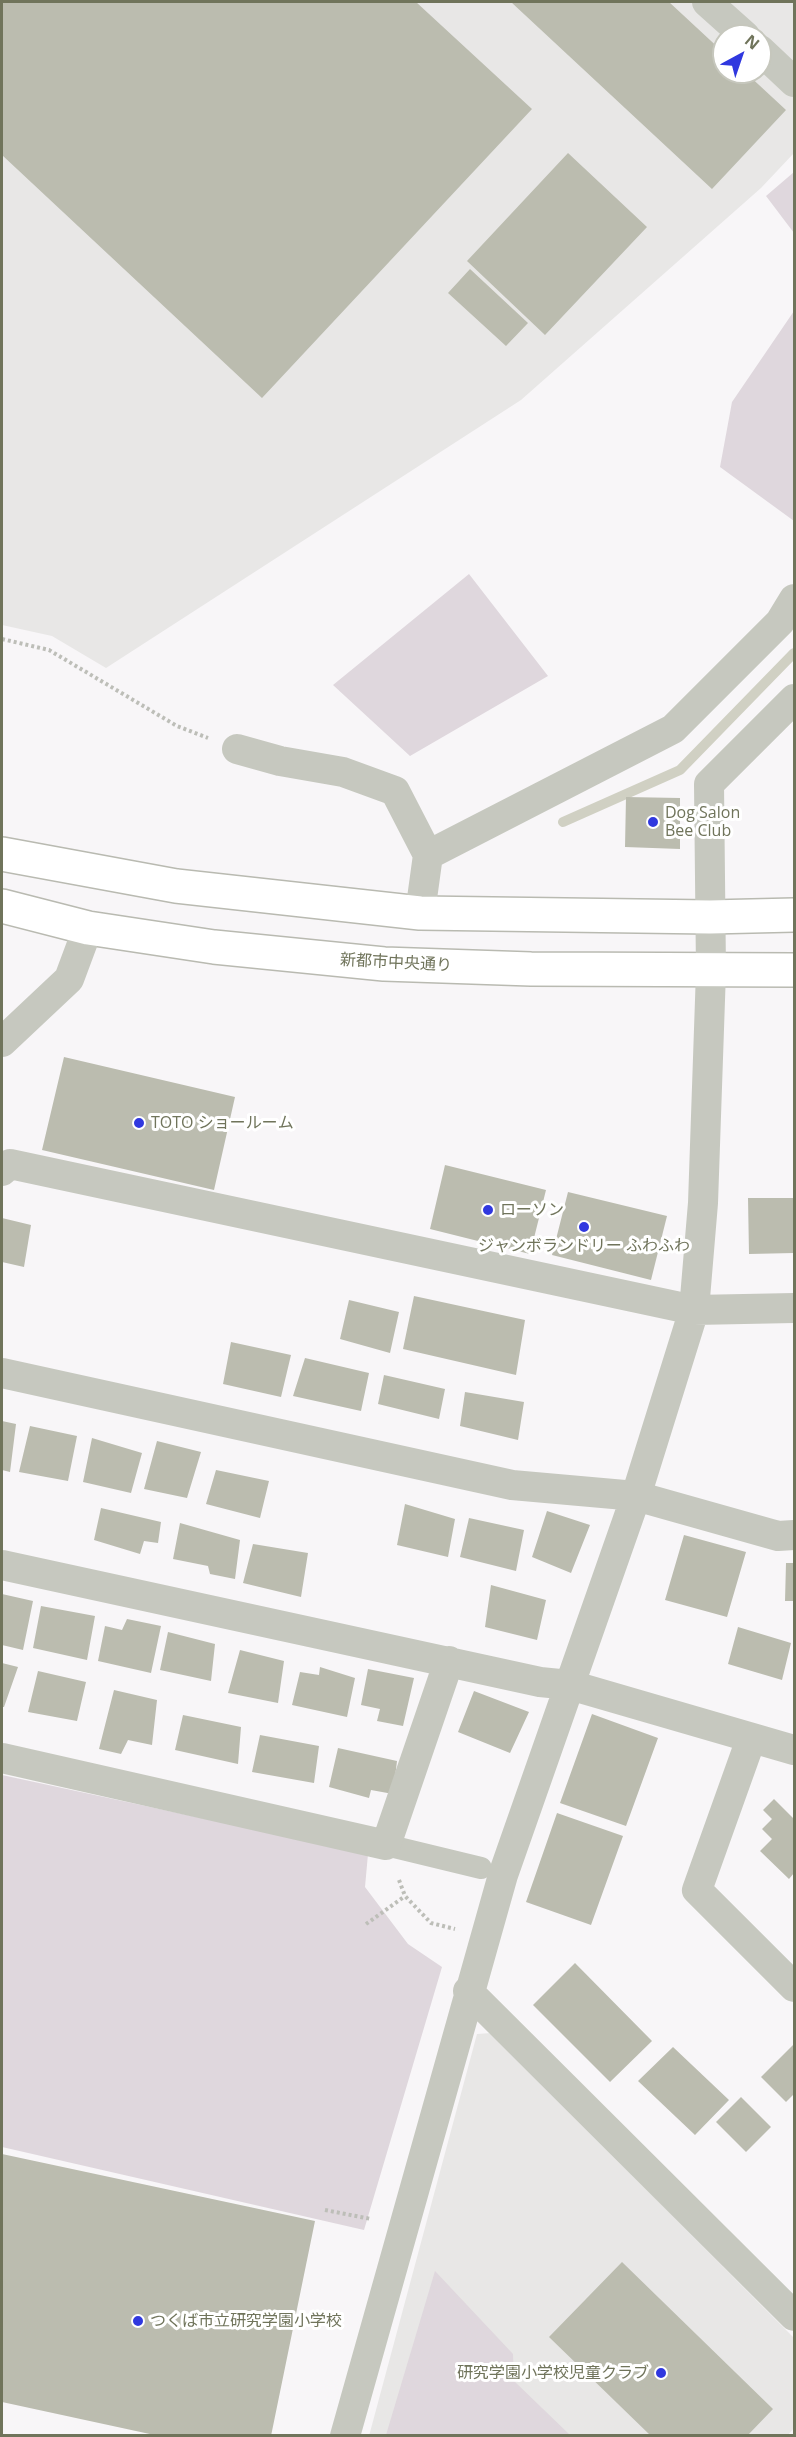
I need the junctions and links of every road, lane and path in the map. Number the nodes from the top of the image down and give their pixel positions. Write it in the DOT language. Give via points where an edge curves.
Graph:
graph roads {
  1 [pos="707,2"];
  2 [pos="732,24"];
  3 [pos="772,61"];
  4 [pos="795,82"];
  5 [pos="795,599"];
  6 [pos="2,639"];
  7 [pos="795,699"];
  8 [pos="237,749"];
  9 [pos="2,854"];
  10 [pos="428,855"];
  11 [pos="2,906"];
  12 [pos="420,914"];
  13 [pos="795,915"];
  14 [pos="710,917"];
  15 [pos="88,928"];
  16 [pos="795,970"];
  17 [pos="711,971"];
  18 [pos="2,1042"];
  19 [pos="2,1172"];
  20 [pos="795,1308"];
  21 [pos="694,1310"];
  22 [pos="2,1373"];
  23 [pos="636,1496"];
  24 [pos="795,1535"];
  25 [pos="2,1565"];
  26 [pos="449,1661"];
  27 [pos="570,1685"];
  28 [pos="752,1739"];
  29 [pos="795,1750"];
  30 [pos="2,1758"];
  31 [pos="396,1847"];
  32 [pos="481,1868"];
  33 [pos="405,1896"];
  34 [pos="366,1924"];
  35 [pos="464,1931"];
  36 [pos="795,1987"];
  37 [pos="468,1991"];
  38 [pos="325,2210"];
  39 [pos="376,2220"];
  40 [pos="795,2316"];
  41 [pos="345,2436"];
  1 -- 2 [label="street"];
  3 -- 4 [label="street"];
  5 -- 10 [label="street" via="780,622 673,729"];
  6 -- 8 [label="path" via="49,650 177,726"];
  7 -- 14 [label="street" via="709,784"];
  8 -- 10 [label="street" via="343,772 395,791"];
  9 -- 12 [label="main road" via="176,886"];
  10 -- 12 [label="street"];
  11 -- 15 [label="main road, 新都市中央通り"];
  12 -- 14 [label="main road"];
  13 -- 14 [label="main road"];
  14 -- 17 [label="street"];
  15 -- 17 [label="main road, 新都市中央通り" via="214,947 384,964"];
  15 -- 18 [label="street" via="69,978"];
  16 -- 17 [label="main road, 新都市中央通り"];
  17 -- 21 [label="street" via="704,1203"];
  19 -- 21 [label="street" via="10,1164"];
  20 -- 21 [label="street"];
  21 -- 23 [label="street"];
  22 -- 23 [label="street" via="512,1485"];
  23 -- 24 [label="street" via="778,1536"];
  23 -- 27 [label="street"];
  25 -- 26 [label="street"];
  26 -- 27 [label="street"];
  26 -- 31 [label="street"];
  27 -- 28 [label="street"];
  27 -- 37 [label="street" via="503,1875"];
  28 -- 29 [label="street"];
  28 -- 36 [label="street" via="697,1890"];
  30 -- 31 [label="street"];
  31 -- 32 [label="street"];
  31 -- 33 [label="path" via="399,1880"];
  33 -- 34 [label="path"];
  33 -- 35 [label="path" via="431,1923"];
  37 -- 40 [label="street"];
  37 -- 41 [label="street"];
  38 -- 39 [label="path"];
}
